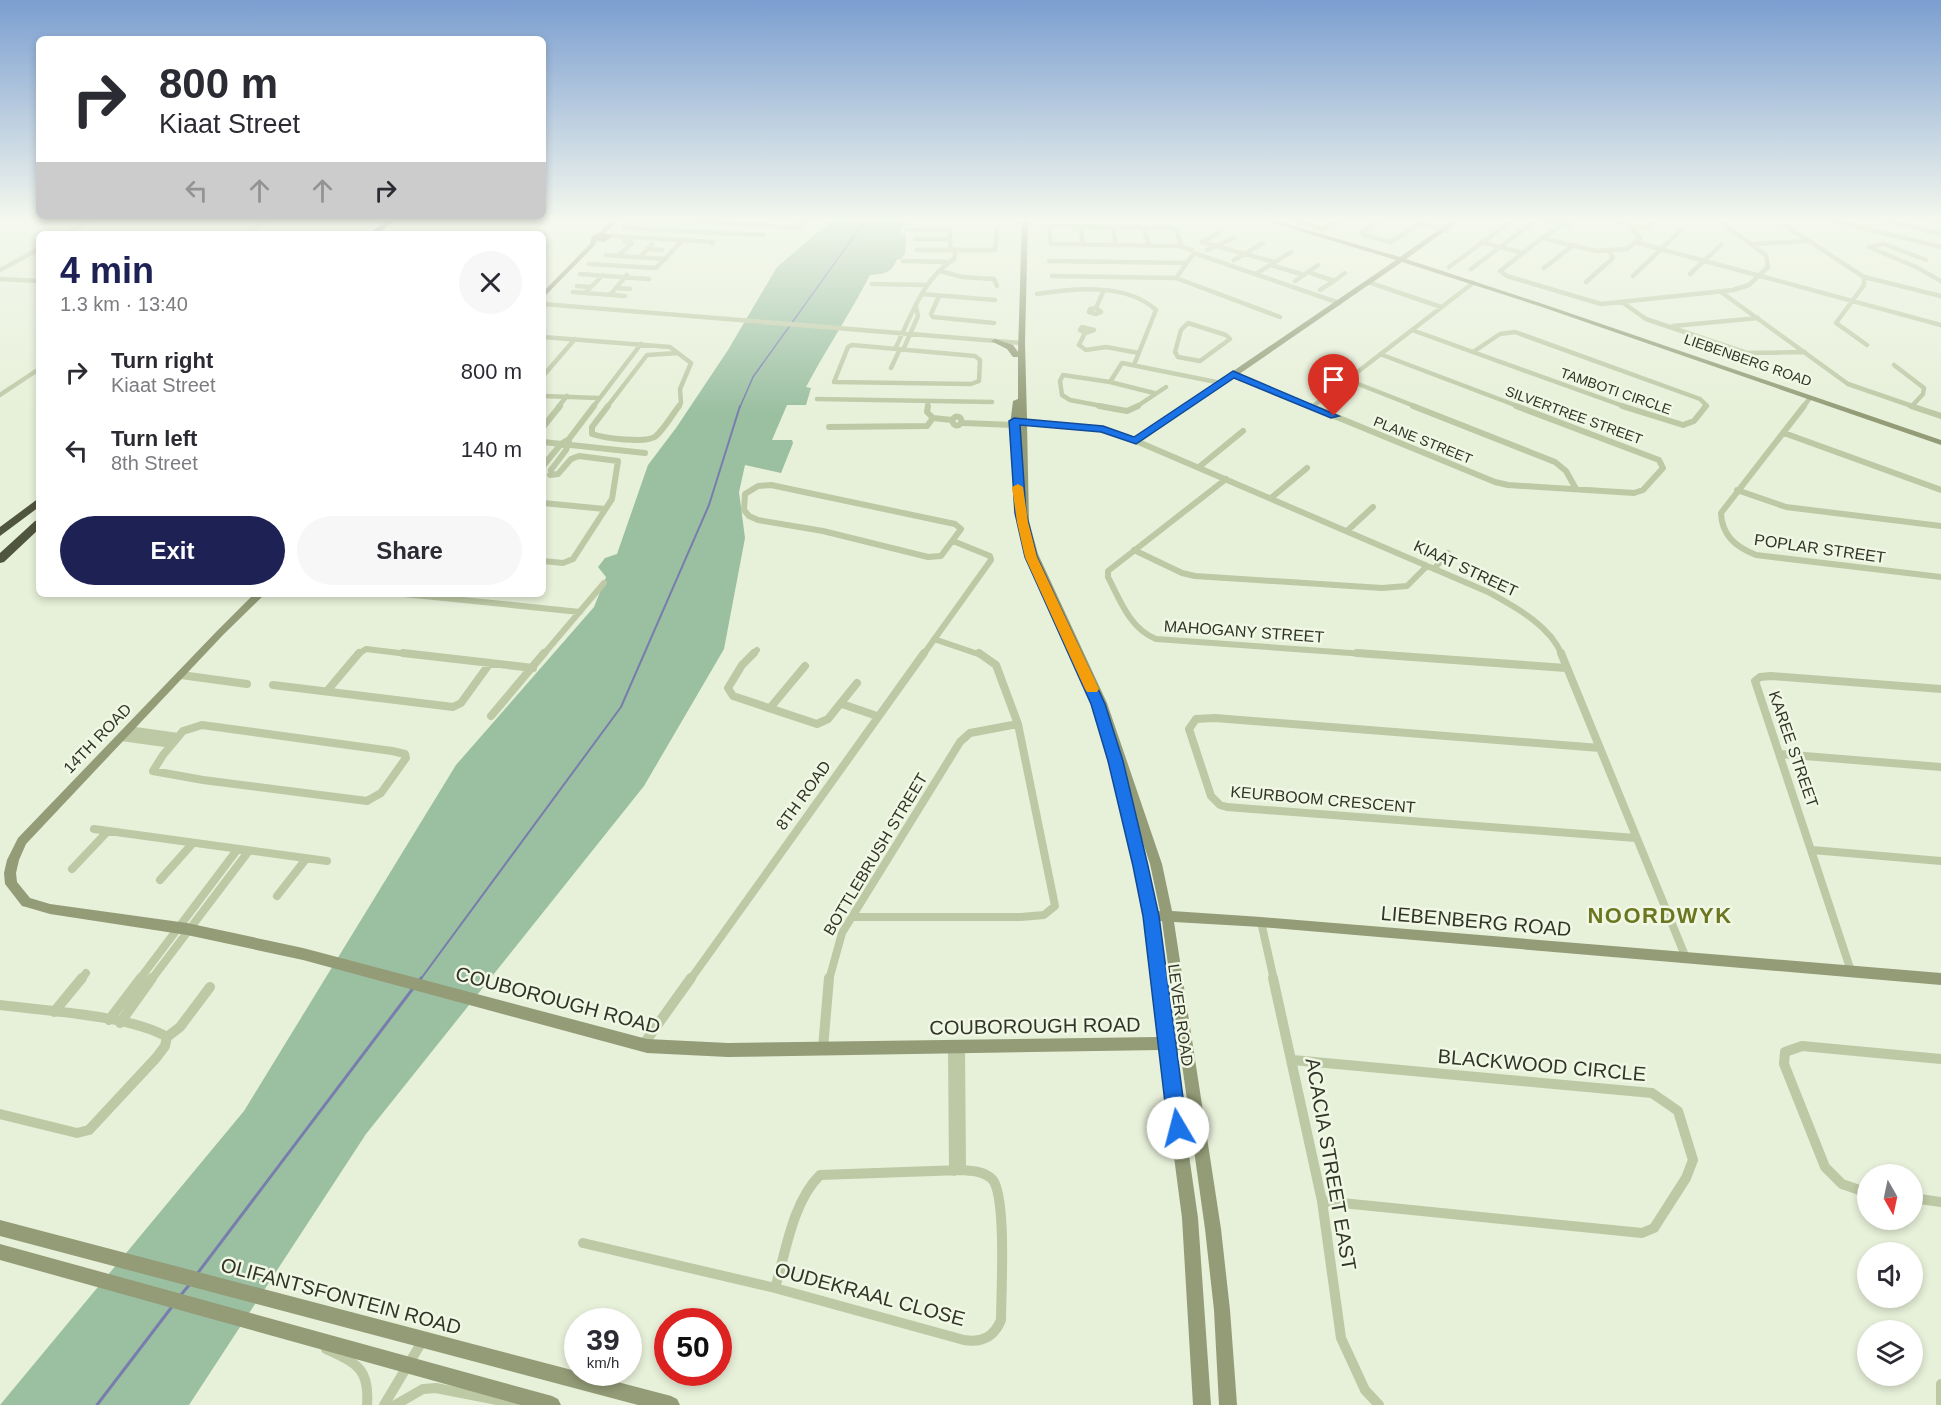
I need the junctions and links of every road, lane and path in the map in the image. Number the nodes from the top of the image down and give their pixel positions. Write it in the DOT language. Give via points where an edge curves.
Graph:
graph roads {
  1 [pos="594,284"];
  2 [pos="620,284"];
  3 [pos="872,284"];
  4 [pos="1019,284"];
  5 [pos="1021,284"];
  6 [pos="1191,284"];
  7 [pos="1283,284"];
  8 [pos="1330,284"];
  9 [pos="1368,284"];
  10 [pos="1374,284"];
  11 [pos="1472,284"];
  12 [pos="1534,284"];
  13 [pos="1749,284"];
  14 [pos="1786,284"];
  15 [pos="1864,284"];
  16 [pos="1891,284"];
  17 [pos="925,285"];
  18 [pos="577,286"];
  19 [pos="591,287"];
  20 [pos="616,288"];
  21 [pos="630,289"];
  22 [pos="1320,290"];
  23 [pos="573,292"];
  24 [pos="1103,292"];
  25 [pos="1721,292"];
  26 [pos="585,293"];
  27 [pos="922,294"];
  28 [pos="1037,294"];
  29 [pos="610,296"];
  30 [pos="625,296"];
  31 [pos="939,296"];
  32 [pos="1941,296"];
  33 [pos="995,300"];
  34 [pos="1852,301"];
  35 [pos="1622,302"];
  36 [pos="1339,303"];
  37 [pos="546,304"];
  38 [pos="1441,308"];
  39 [pos="1280,317"];
  40 [pos="1758,318"];
  41 [pos="994,323"];
  42 [pos="1941,325"];
  43 [pos="1668,326"];
  44 [pos="1412,330"];
  45 [pos="906,334"];
  46 [pos="546,337"];
  47 [pos="575,339"];
  48 [pos="996,341"];
  49 [pos="1018,342"];
  50 [pos="1867,345"];
  51 [pos="639,346"];
  52 [pos="899,349"];
  53 [pos="1475,351"];
  54 [pos="669,352"];
  55 [pos="1805,352"];
  56 [pos="678,353"];
  57 [pos="1139,353"];
  58 [pos="1380,354"];
  59 [pos="1016,355"];
  60 [pos="1189,360"];
  61 [pos="1134,365"];
  62 [pos="1894,365"];
  63 [pos="891,368"];
  64 [pos="1064,368"];
  65 [pos="36,371"];
  66 [pos="546,373"];
  67 [pos="1233,374"];
  68 [pos="1063,375"];
  69 [pos="1184,375"];
  70 [pos="1348,380"];
  71 [pos="1110,382"];
  72 [pos="1221,383"];
  73 [pos="1166,387"];
  74 [pos="1154,393"];
  75 [pos="0,395"];
  76 [pos="546,396"];
  77 [pos="565,398"];
  78 [pos="1810,398"];
  79 [pos="817,399"];
  80 [pos="598,400"];
  81 [pos="928,401"];
  82 [pos="992,402"];
  83 [pos="1912,406"];
  84 [pos="1312,407"];
  85 [pos="1941,416"];
  86 [pos="932,420"];
  87 [pos="546,423"];
  88 [pos="1022,423"];
  89 [pos="829,427"];
  90 [pos="1243,431"];
  91 [pos="1784,433"];
  92 [pos="1136,441"];
  93 [pos="546,442"];
  94 [pos="566,443"];
  95 [pos="1941,443"];
  96 [pos="645,453"];
  97 [pos="552,455"];
  98 [pos="561,456"];
  99 [pos="546,463"];
  100 [pos="1199,467"];
  101 [pos="1307,468"];
  102 [pos="546,469"];
  103 [pos="551,472"];
  104 [pos="546,476"];
  105 [pos="1226,479"];
  106 [pos="1576,489"];
  107 [pos="1737,490"];
  108 [pos="1941,490"];
  109 [pos="1270,498"];
  110 [pos="36,502"];
  111 [pos="36,503"];
  112 [pos="546,503"];
  113 [pos="1373,507"];
  114 [pos="605,509"];
  115 [pos="36,519"];
  116 [pos="36,526"];
  117 [pos="1941,526"];
  118 [pos="0,528"];
  119 [pos="1347,531"];
  120 [pos="0,533"];
  121 [pos="954,541"];
  122 [pos="0,549"];
  123 [pos="1134,550"];
  124 [pos="1448,553"];
  125 [pos="0,559"];
  126 [pos="546,561"];
  127 [pos="1430,567"];
  128 [pos="1941,577"];
  129 [pos="604,583"];
  130 [pos="250,597"];
  131 [pos="257,597"];
  132 [pos="433,597"];
  133 [pos="580,612"];
  134 [pos="228,625"];
  135 [pos="934,639"];
  136 [pos="756,650"];
  137 [pos="490,663"];
  138 [pos="806,666"];
  139 [pos="533,668"];
  140 [pos="1566,668"];
  141 [pos="181,675"];
  142 [pos="857,683"];
  143 [pos="247,684"];
  144 [pos="273,685"];
  145 [pos="1941,689"];
  146 [pos="327,691"];
  147 [pos="842,704"];
  148 [pos="770,708"];
  149 [pos="877,716"];
  150 [pos="491,717"];
  151 [pos="1018,724"];
  152 [pos="124,733"];
  153 [pos="175,741"];
  154 [pos="1600,748"];
  155 [pos="1780,753"];
  156 [pos="1941,767"];
  157 [pos="94,829"];
  158 [pos="107,831"];
  159 [pos="1636,838"];
  160 [pos="192,844"];
  161 [pos="237,850"];
  162 [pos="1812,850"];
  163 [pos="248,852"];
  164 [pos="306,859"];
  165 [pos="327,861"];
  166 [pos="1941,861"];
  167 [pos="72,869"];
  168 [pos="160,880"];
  169 [pos="11,884"];
  170 [pos="209,895"];
  171 [pos="277,896"];
  172 [pos="1151,916"];
  173 [pos="1167,916"];
  174 [pos="854,917"];
  175 [pos="1261,922"];
  176 [pos="183,928"];
  177 [pos="1686,958"];
  178 [pos="1851,971"];
  179 [pos="86,973"];
  180 [pos="1941,979"];
  181 [pos="210,987"];
  182 [pos="0,1005"];
  183 [pos="54,1012"];
  184 [pos="115,1022"];
  185 [pos="167,1037"];
  186 [pos="1186,1043"];
  187 [pos="1166,1044"];
  188 [pos="643,1045"];
  189 [pos="956,1047"];
  190 [pos="823,1048"];
  191 [pos="1941,1059"];
  192 [pos="1293,1060"];
  193 [pos="0,1114"];
  194 [pos="958,1170"];
  195 [pos="1857,1189"];
  196 [pos="1923,1200"];
  197 [pos="1322,1201"];
  198 [pos="1941,1202"];
  199 [pos="0,1228"];
  200 [pos="583,1243"];
  201 [pos="0,1252"];
  202 [pos="775,1288"];
  203 [pos="297,1335"];
  204 [pos="423,1340"];
  205 [pos="408,1365"];
  206 [pos="1941,1384"];
  207 [pos="1941,1403"];
  208 [pos="387,1404"];
  209 [pos="367,1405"];
  210 [pos="522,1405"];
  211 [pos="552,1405"];
  212 [pos="671,1405"];
  213 [pos="1202,1405"];
  214 [pos="1228,1405"];
  215 [pos="1379,1405"];
  1 -- 19 [label="street"];
  2 -- 20 [label="street"];
  3 -- 17 [label="street"];
  4 -- 49 [label="street, LEVER ROAD"];
  5 -- 49 [label="street, LEVER ROAD"];
  6 -- 39 [label="street"];
  7 -- 36 [label="street"];
  8 -- 22 [label="street"];
  9 -- 36 [label="street"];
  10 -- 38 [label="street"];
  11 -- 38 [label="street"];
  11 -- 78 [label="street, LIEBENBERG ROAD"];
  12 -- 35 [label="street" via="1593,303"];
  13 -- 25 [label="street"];
  14 -- 34 [label="street"];
  15 -- 34 [label="street"];
  16 -- 32 [label="street"];
  17 -- 27 [label="street"];
  18 -- 19 [label="street"];
  19 -- 26 [label="street"];
  20 -- 21 [label="street"];
  20 -- 29 [label="street"];
  23 -- 26 [label="street"];
  24 -- 28 [label="street" via="1056,290"];
  24 -- 57 [label="street" via="1129,295 1155,309"];
  24 -- 57 [label="street" via="1088,327 1093,331 1085,333 1078,345 1086,350 1110,348"];
  25 -- 35 [label="street"];
  25 -- 40 [label="street"];
  26 -- 29 [label="street"];
  27 -- 31 [label="street"];
  27 -- 45 [label="street" via="916,307 918,316"];
  29 -- 30 [label="street"];
  31 -- 33 [label="street"];
  31 -- 41 [label="street" via="933,317"];
  34 -- 42 [label="street"];
  34 -- 50 [label="street" via="1836,323"];
  35 -- 43 [label="street" via="1644,318"];
  36 -- 67 [label="street"];
  37 -- 45 [label="street"];
  38 -- 44 [label="street"];
  40 -- 43 [label="street"];
  40 -- 55 [label="street"];
  43 -- 55 [label="street" via="1753,354"];
  44 -- 53 [label="street, TAMBOTI CIRCLE"];
  44 -- 58 [label="street"];
  45 -- 48 [label="street"];
  45 -- 52 [label="street"];
  46 -- 47 [label="street"];
  47 -- 51 [label="street"];
  47 -- 66 [label="street"];
  48 -- 49 [label="street"];
  48 -- 59 [label="street" via="1010,347"];
  49 -- 59 [label="street, LEVER ROAD"];
  49 -- 88 [label="street, LEVER ROAD"];
  51 -- 54 [label="street"];
  51 -- 56 [label="street" via="671,347"];
  51 -- 80 [label="street"];
  52 -- 52 [label="street" via="977,357 979,381 833,381 849,346"];
  52 -- 63 [label="street"];
  53 -- 53 [label="street, TAMBOTI CIRCLE" via="1677,425 1689,426 1706,405 1700,399 1515,332 1500,334"];
  54 -- 56 [label="street"];
  54 -- 56 [label="street" via="647,355 592,427 592,434 646,440 657,436 681,403 680,388 691,365"];
  55 -- 83 [label="street" via="1848,384"];
  57 -- 61 [label="street"];
  58 -- 70 [label="street"];
  58 -- 106 [label="street, SILVERTREE STREET" via="1663,464 1664,468 1640,492"];
  59 -- 88 [label="street, LEVER ROAD"];
  60 -- 60 [label="street" via="1177,357 1175,352 1181,330 1189,322 1230,338 1201,360"];
  60 -- 69 [label="street"];
  61 -- 69 [label="street"];
  61 -- 71 [label="street" via="1122,363"];
  62 -- 83 [label="street" via="1924,388"];
  64 -- 68 [label="street"];
  65 -- 75 [label="street"];
  67 -- 72 [label="street"];
  67 -- 84 [label="street, PLANE STREET"];
  68 -- 71 [label="street"];
  68 -- 74 [label="street" via="1063,397 1119,411 1132,410"];
  69 -- 72 [label="street"];
  70 -- 84 [label="street"];
  70 -- 106 [label="street" via="1555,462 1566,471"];
  71 -- 74 [label="street"];
  72 -- 92 [label="street"];
  73 -- 74 [label="street"];
  76 -- 77 [label="street"];
  77 -- 80 [label="street"];
  77 -- 87 [label="street"];
  78 -- 91 [label="street, POPLAR STREET"];
  78 -- 95 [label="street, LIEBENBERG ROAD"];
  79 -- 81 [label="street"];
  80 -- 94 [label="street"];
  81 -- 82 [label="street"];
  81 -- 86 [label="street" via="927,412"];
  83 -- 85 [label="street"];
  84 -- 106 [label="street, PLANE STREET" via="1495,482"];
  86 -- 88 [label="street, KIAAT STREET"];
  86 -- 89 [label="street, KIAAT STREET" via="919,427"];
  88 -- 92 [label="street, KIAAT STREET" via="1103,429"];
  88 -- 172 [label="street, LEVER ROAD" via="1016,472 1025,537 1036,572 1098,704 1116,761"];
  88 -- 173 [label="street, LEVER ROAD" via="1024,512 1033,554 1102,703 1156,864"];
  90 -- 100 [label="street"];
  91 -- 107 [label="street, POPLAR STREET"];
  91 -- 108 [label="street"];
  92 -- 100 [label="street, KIAAT STREET"];
  93 -- 94 [label="street"];
  94 -- 96 [label="street"];
  94 -- 97 [label="street"];
  94 -- 98 [label="street"];
  97 -- 98 [label="street"];
  97 -- 99 [label="street"];
  98 -- 103 [label="street"];
  100 -- 105 [label="street, KIAAT STREET"];
  101 -- 109 [label="street"];
  102 -- 103 [label="street"];
  103 -- 104 [label="street"];
  103 -- 114 [label="street" via="558,474 579,456 616,460 612,500"];
  105 -- 109 [label="street, KIAAT STREET"];
  105 -- 123 [label="street, MAHOGANY STREET"];
  107 -- 117 [label="street" via="1786,507"];
  107 -- 128 [label="street, POPLAR STREET" via="1721,518 1731,542 1746,552"];
  109 -- 119 [label="street, KIAAT STREET"];
  110 -- 118 [label="highway"];
  111 -- 120 [label="highway"];
  112 -- 114 [label="street"];
  113 -- 119 [label="street"];
  114 -- 126 [label="street" via="572,561"];
  115 -- 122 [label="highway"];
  116 -- 125 [label="highway"];
  119 -- 127 [label="street, KIAAT STREET"];
  121 -- 121 [label="street" via="961,529 957,525 771,485 752,488 743,502 747,513 758,520 823,531 928,557 941,556"];
  121 -- 135 [label="street, 8TH ROAD" via="990,556"];
  123 -- 127 [label="street" via="1195,576 1371,587 1407,586"];
  123 -- 140 [label="street, MAHOGANY STREET" via="1112,566 1107,575 1137,627 1151,638"];
  124 -- 127 [label="street"];
  127 -- 140 [label="street, KIAAT STREET" via="1506,601 1531,618 1550,635"];
  129 -- 133 [label="street"];
  130 -- 134 [label="street, 14TH ROAD"];
  131 -- 134 [label="street, 14TH ROAD"];
  132 -- 133 [label="street"];
  133 -- 139 [label="street"];
  134 -- 141 [label="street, 14TH ROAD"];
  135 -- 149 [label="street, 8TH ROAD"];
  135 -- 151 [label="street" via="993,661"];
  136 -- 148 [label="street" via="742,665 728,691"];
  137 -- 139 [label="street"];
  137 -- 146 [label="street" via="366,649 356,655"];
  137 -- 146 [label="street" via="461,704 453,707"];
  138 -- 148 [label="street"];
  139 -- 150 [label="street"];
  140 -- 154 [label="street, KIAAT STREET"];
  141 -- 143 [label="street"];
  141 -- 152 [label="street, 14TH ROAD"];
  142 -- 147 [label="street"];
  144 -- 146 [label="street"];
  145 -- 155 [label="street, KAREE STREET" via="1760,677 1755,681"];
  147 -- 148 [label="street" via="826,721 817,724"];
  147 -- 149 [label="street"];
  149 -- 188 [label="street, 8TH ROAD"];
  151 -- 174 [label="street, BOTTLEBRUSH STREET" via="970,733 960,742"];
  151 -- 174 [label="street" via="1055,899 1053,910 1021,917"];
  152 -- 153 [label="street"];
  152 -- 169 [label="street, 14TH ROAD" via="22,841 13,860"];
  153 -- 153 [label="street" via="153,771 367,801 381,793 406,756 202,725 187,728"];
  154 -- 159 [label="street, KIAAT STREET"];
  154 -- 159 [label="street, KEURBOOM CRESCENT" via="1215,718 1196,719 1189,729 1210,796 1227,807"];
  155 -- 156 [label="street"];
  155 -- 162 [label="street, KAREE STREET"];
  157 -- 158 [label="street"];
  158 -- 160 [label="street"];
  158 -- 167 [label="street"];
  159 -- 177 [label="street, KIAAT STREET"];
  160 -- 161 [label="street"];
  160 -- 168 [label="street"];
  161 -- 163 [label="street"];
  161 -- 170 [label="street"];
  162 -- 166 [label="street"];
  162 -- 178 [label="street, KAREE STREET"];
  163 -- 164 [label="street"];
  163 -- 170 [label="street"];
  164 -- 165 [label="street"];
  164 -- 171 [label="street"];
  169 -- 176 [label="street, COUBOROUGH ROAD" via="26,902 50,909"];
  170 -- 176 [label="street"];
  172 -- 173 [label="street, LIEBENBERG ROAD"];
  172 -- 187 [label="street, LEVER ROAD"];
  173 -- 175 [label="street, LIEBENBERG ROAD"];
  173 -- 186 [label="street, LEVER ROAD"];
  174 -- 190 [label="street, BOTTLEBRUSH STREET" via="832,957"];
  175 -- 177 [label="street, LIEBENBERG ROAD"];
  175 -- 192 [label="street, ACACIA STREET EAST"];
  176 -- 184 [label="street"];
  176 -- 188 [label="street, COUBOROUGH ROAD" via="303,954"];
  177 -- 178 [label="street, LIEBENBERG ROAD"];
  178 -- 180 [label="street, LIEBENBERG ROAD"];
  179 -- 183 [label="street"];
  181 -- 185 [label="street" via="180,1027"];
  182 -- 183 [label="street"];
  183 -- 184 [label="street"];
  184 -- 185 [label="street" via="159,1031"];
  185 -- 193 [label="street" via="156,1058 89,1130 77,1132"];
  186 -- 187 [label="street, COUBOROUGH ROAD"];
  186 -- 214 [label="street, LEVER ROAD" via="1213,1230"];
  187 -- 189 [label="street, COUBOROUGH ROAD"];
  187 -- 213 [label="street, LEVER ROAD" via="1190,1218"];
  188 -- 190 [label="street, COUBOROUGH ROAD" via="728,1050"];
  189 -- 190 [label="street, COUBOROUGH ROAD"];
  189 -- 194 [label="street"];
  191 -- 195 [label="street" via="1802,1047 1785,1052 1784,1064 1824,1167 1842,1184"];
  192 -- 197 [label="street, ACACIA STREET EAST"];
  192 -- 197 [label="street, BLACKWOOD CIRCLE" via="1652,1093 1678,1112 1691,1148 1691,1167 1686,1178 1654,1228 1642,1233"];
  194 -- 202 [label="street" via="830,1174 813,1179"];
  194 -- 202 [label="street, OUDEKRAAL CLOSE" via="978,1172 991,1179 999,1193 1001,1320 989,1338 964,1340"];
  196 -- 198 [label="street"];
  197 -- 215 [label="street, ACACIA STREET EAST" via="1341,1338 1365,1390"];
  199 -- 204 [label="street, OLIFANTSFONTEIN ROAD"];
  200 -- 202 [label="street, OUDEKRAAL CLOSE"];
  201 -- 203 [label="street"];
  203 -- 205 [label="street"];
  203 -- 209 [label="street" via="363,1370 368,1378"];
  204 -- 205 [label="street"];
  204 -- 212 [label="street, OLIFANTSFONTEIN ROAD"];
  205 -- 208 [label="street"];
  205 -- 211 [label="street"];
  206 -- 207 [label="street"];
  208 -- 210 [label="street" via="423,1389 436,1388"];
}
